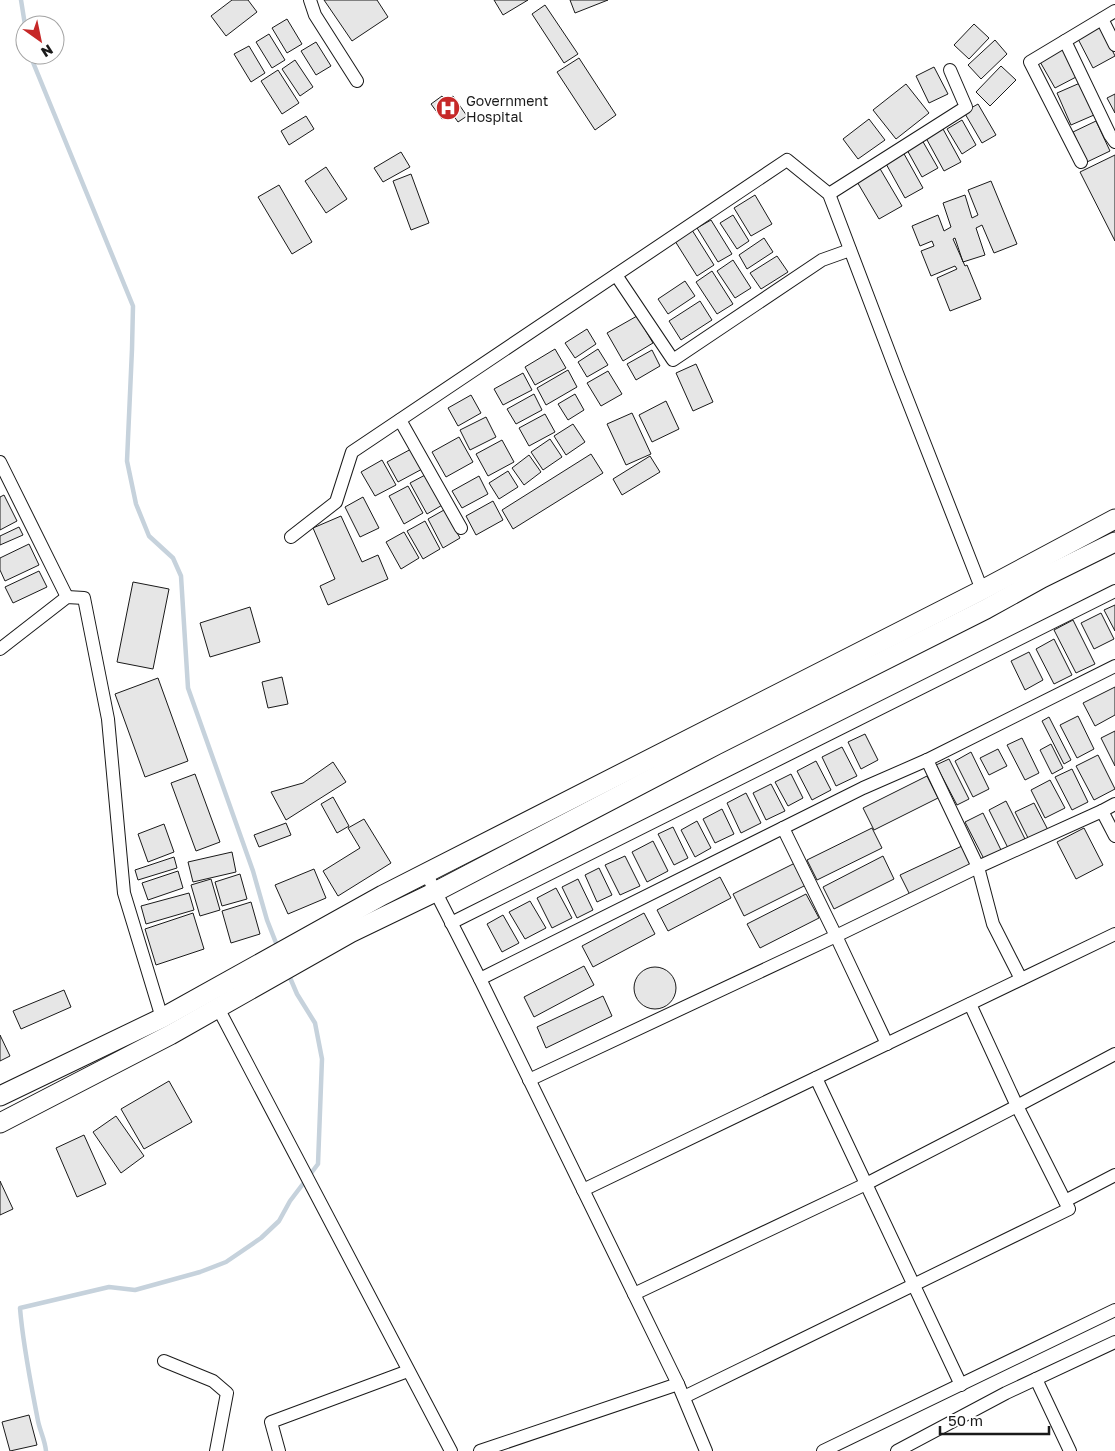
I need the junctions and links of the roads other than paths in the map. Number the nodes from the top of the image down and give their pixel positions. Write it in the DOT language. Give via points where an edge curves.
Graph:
graph roads {
  1 [pos="310,0"];
  2 [pos="1115,11"];
  3 [pos="1102,19"];
  4 [pos="1065,41"];
  5 [pos="1115,45"];
  6 [pos="950,70"];
  7 [pos="357,81"];
  8 [pos="1115,142"];
  9 [pos="1081,162"];
  10 [pos="829,194"];
  11 [pos="850,250"];
  12 [pos="616,275"];
  13 [pos="400,420"];
  14 [pos="0,462"];
  15 [pos="1115,519"];
  16 [pos="462,528"];
  17 [pos="291,537"];
  18 [pos="1115,542"];
  19 [pos="982,590"];
  20 [pos="1115,591"];
  21 [pos="67,597"];
  22 [pos="0,649"];
  23 [pos="1115,666"];
  24 [pos="927,760"];
  25 [pos="1115,804"];
  26 [pos="1102,811"];
  27 [pos="782,828"];
  28 [pos="1115,836"];
  29 [pos="978,867"];
  30 [pos="426,873"];
  31 [pos="435,892"];
  32 [pos="451,923"];
  33 [pos="1115,934"];
  34 [pos="836,936"];
  35 [pos="480,979"];
  36 [pos="1021,979"];
  37 [pos="970,1004"];
  38 [pos="218,1008"];
  39 [pos="162,1018"];
  40 [pos="887,1044"];
  41 [pos="1115,1054"];
  42 [pos="816,1078"];
  43 [pos="529,1080"];
  44 [pos="0,1096"];
  45 [pos="1018,1106"];
  46 [pos="0,1123"];
  47 [pos="1115,1175"];
  48 [pos="866,1184"];
  49 [pos="583,1190"];
  50 [pos="1065,1201"];
  51 [pos="914,1285"];
  52 [pos="634,1294"];
  53 [pos="1115,1310"];
  54 [pos="1115,1342"];
  55 [pos="164,1361"];
  56 [pos="408,1371"];
  57 [pos="1036,1379"];
  58 [pos="678,1384"];
  59 [pos="961,1385"];
  60 [pos="684,1397"];
  61 [pos="216,1451"];
  62 [pos="280,1451"];
  63 [pos="451,1451"];
  64 [pos="480,1451"];
  65 [pos="706,1451"];
  66 [pos="823,1451"];
  67 [pos="897,1451"];
  68 [pos="1070,1451"];
  1 -- 7 [label="street" via="315,15"];
  2 -- 3 [label="street"];
  3 -- 4 [label="street"];
  3 -- 5 [label="street"];
  4 -- 8 [label="street"];
  4 -- 9 [label="street" via="1030,62"];
  6 -- 10 [label="street" via="966,107"];
  10 -- 11 [label="street"];
  10 -- 12 [label="street" via="787,160"];
  11 -- 12 [label="street" via="822,260 673,360"];
  11 -- 19 [label="street"];
  12 -- 13 [label="street"];
  13 -- 16 [label="street"];
  13 -- 17 [label="street" via="352,452 336,502"];
  14 -- 21 [label="street"];
  15 -- 19 [label="street"];
  18 -- 31 [label="street"];
  19 -- 30 [label="street"];
  20 -- 32 [label="street"];
  21 -- 22 [label="street"];
  21 -- 39 [label="street" via="84,598 108,719 124,893"];
  23 -- 24 [label="street"];
  24 -- 27 [label="street"];
  24 -- 29 [label="street"];
  25 -- 26 [label="street"];
  26 -- 28 [label="street"];
  26 -- 29 [label="street"];
  27 -- 34 [label="street"];
  27 -- 35 [label="street"];
  29 -- 34 [label="street"];
  29 -- 36 [label="street" via="993,924"];
  30 -- 31 [label="street"];
  30 -- 39 [label="street"];
  31 -- 32 [label="street"];
  31 -- 38 [label="street" via="350,933"];
  32 -- 35 [label="street"];
  33 -- 36 [label="street"];
  34 -- 40 [label="street"];
  34 -- 43 [label="street"];
  35 -- 43 [label="street"];
  36 -- 37 [label="street"];
  37 -- 40 [label="street"];
  37 -- 45 [label="street"];
  38 -- 46 [label="street"];
  38 -- 56 [label="street"];
  39 -- 44 [label="street"];
  40 -- 42 [label="street"];
  41 -- 45 [label="street"];
  42 -- 48 [label="street"];
  42 -- 49 [label="street"];
  43 -- 49 [label="street"];
  45 -- 48 [label="street"];
  45 -- 50 [label="street"];
  47 -- 50 [label="street"];
  48 -- 51 [label="street"];
  48 -- 52 [label="street"];
  49 -- 52 [label="street"];
  50 -- 51 [label="street" via="1069,1209"];
  51 -- 59 [label="street"];
  51 -- 60 [label="street"];
  52 -- 58 [label="street"];
  53 -- 59 [label="street"];
  54 -- 57 [label="street"];
  55 -- 61 [label="street" via="213,1382 226,1393"];
  56 -- 62 [label="street" via="271,1422"];
  56 -- 63 [label="street"];
  57 -- 67 [label="street"];
  57 -- 68 [label="street"];
  58 -- 60 [label="street"];
  58 -- 64 [label="street"];
  59 -- 66 [label="street"];
  60 -- 65 [label="street"];
}
